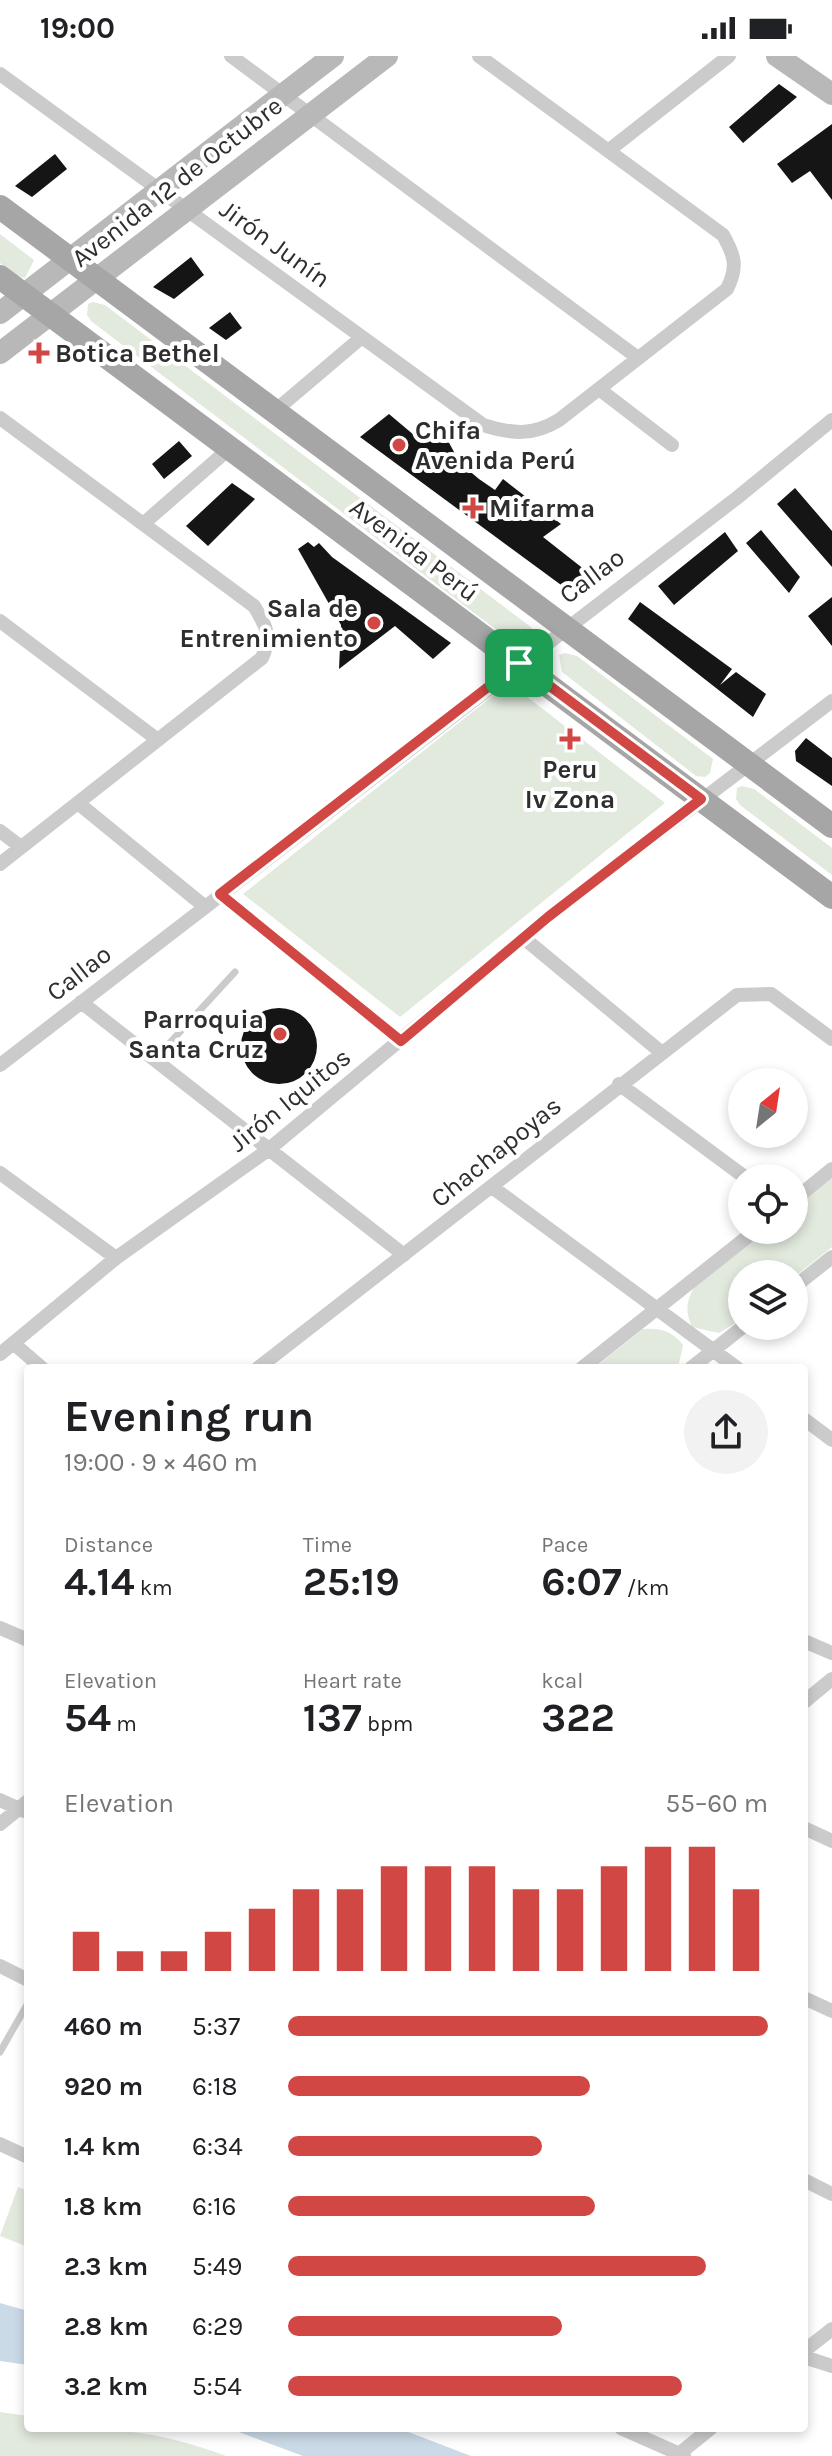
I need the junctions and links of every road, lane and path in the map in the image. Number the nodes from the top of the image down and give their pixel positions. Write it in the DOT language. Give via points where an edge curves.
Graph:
graph roads {
  1 [pos="231,56"];
  2 [pos="333,56"];
  3 [pos="387,56"];
  4 [pos="479,56"];
  5 [pos="729,56"];
  6 [pos="777,56"];
  7 [pos="0,74"];
  8 [pos="283,94"];
  9 [pos="832,94"];
  10 [pos="310,115"];
  11 [pos="608,151"];
  12 [pos="158,189"];
  13 [pos="0,207"];
  14 [pos="186,210"];
  15 [pos="69,257"];
  16 [pos="0,277"];
  17 [pos="98,278"];
  18 [pos="24,294"];
  19 [pos="0,313"];
  20 [pos="51,314"];
  21 [pos="362,337"];
  22 [pos="0,353"];
  23 [pos="638,358"];
  24 [pos="599,389"];
  25 [pos="276,410"];
  26 [pos="0,418"];
  27 [pos="832,420"];
  28 [pos="672,445"];
  29 [pos="230,448"];
  30 [pos="143,524"];
  31 [pos="0,621"];
  32 [pos="565,626"];
  33 [pos="519,663"];
  34 [pos="832,701"];
  35 [pos="158,740"];
  36 [pos="750,765"];
  37 [pos="701,799"];
  38 [pos="78,803"];
  39 [pos="832,826"];
  40 [pos="0,831"];
  41 [pos="21,847"];
  42 [pos="0,864"];
  43 [pos="220,894"];
  44 [pos="832,897"];
  45 [pos="204,906"];
  46 [pos="525,939"];
  47 [pos="235,972"];
  48 [pos="81,1002"];
  49 [pos="832,1039"];
  50 [pos="401,1041"];
  51 [pos="662,1053"];
  52 [pos="154,1060"];
  53 [pos="0,1065"];
  54 [pos="619,1084"];
  55 [pos="268,1150"];
  56 [pos="728,1165"];
  57 [pos="832,1169"];
  58 [pos="0,1173"];
  59 [pos="492,1187"];
  60 [pos="808,1189"];
  61 [pos="739,1244"];
  62 [pos="404,1255"];
  63 [pos="832,1257"];
  64 [pos="116,1258"];
  65 [pos="808,1276"];
  66 [pos="659,1308"];
  67 [pos="728,1339"];
  68 [pos="13,1343"];
  69 [pos="714,1350"];
  70 [pos="0,1354"];
  71 [pos="37,1364"];
  72 [pos="263,1364"];
  73 [pos="587,1364"];
  74 [pos="696,1364"];
  75 [pos="732,1364"];
  76 [pos="808,1422"];
  77 [pos="832,1440"];
  78 [pos="0,1628"];
  79 [pos="24,1638"];
  80 [pos="808,1643"];
  81 [pos="832,1653"];
  82 [pos="832,1679"];
  83 [pos="808,1699"];
  84 [pos="0,1800"];
  85 [pos="24,1807"];
  86 [pos="24,1808"];
  87 [pos="0,1824"];
  88 [pos="808,1830"];
  89 [pos="832,1841"];
  90 [pos="0,1966"];
  91 [pos="24,1978"];
  92 [pos="808,2000"];
  93 [pos="24,2010"];
  94 [pos="832,2011"];
  95 [pos="0,2052"];
  96 [pos="0,2144"];
  97 [pos="24,2155"];
  98 [pos="808,2182"];
  99 [pos="832,2194"];
  100 [pos="832,2329"];
  101 [pos="808,2348"];
  102 [pos="808,2358"];
  103 [pos="832,2366"];
  104 [pos="630,2432"];
  105 [pos="707,2432"];
  106 [pos="681,2455"];
  1 -- 8 [label="street"];
  2 -- 8 [label="main road, Avenida 12 de Octubre"];
  3 -- 10 [label="main road, Avenida 12 de Octubre"];
  4 -- 11 [label="street"];
  5 -- 11 [label="street"];
  6 -- 9 [label="main road"];
  7 -- 12 [label="street, Jirón Junín"];
  8 -- 10 [label="street"];
  8 -- 12 [label="main road, Avenida 12 de Octubre"];
  10 -- 14 [label="main road, Avenida 12 de Octubre"];
  10 -- 23 [label="street"];
  11 -- 23 [label="street" via="723,235 736,261 727,289"];
  12 -- 14 [label="street, Jirón Junín"];
  12 -- 15 [label="main road, Avenida 12 de Octubre"];
  13 -- 15 [label="main road, Avenida Perú"];
  14 -- 17 [label="main road, Avenida 12 de Octubre"];
  14 -- 21 [label="street, Jirón Junín"];
  15 -- 17 [label="main road, Avenida Perú"];
  15 -- 18 [label="main road, Avenida 12 de Octubre"];
  16 -- 18 [label="main road, Avenida Perú"];
  17 -- 20 [label="main road, Avenida 12 de Octubre"];
  17 -- 25 [label="main road, Avenida Perú"];
  18 -- 19 [label="main road, Avenida 12 de Octubre"];
  18 -- 20 [label="main road, Avenida Perú"];
  20 -- 22 [label="main road, Avenida 12 de Octubre"];
  20 -- 29 [label="main road, Avenida Perú"];
  21 -- 24 [label="street, Jirón Junín" via="483,425 504,432 534,431 559,420"];
  21 -- 25 [label="street"];
  23 -- 24 [label="street"];
  24 -- 28 [label="street"];
  25 -- 32 [label="main road, Avenida Perú"];
  26 -- 30 [label="street"];
  27 -- 32 [label="street, Callao"];
  29 -- 30 [label="street"];
  29 -- 33 [label="main road, Avenida Perú"];
  30 -- 35 [label="street" via="254,606 268,629 262,658"];
  31 -- 35 [label="street"];
  32 -- 33 [label="street, Callao"];
  32 -- 36 [label="main road, Avenida Perú"];
  33 -- 37 [label="main road, Avenida Perú"];
  33 -- 43 [label="street, Callao"];
  34 -- 36 [label="street, Jirón Iquitos"];
  35 -- 38 [label="street"];
  36 -- 37 [label="street, Jirón Iquitos"];
  36 -- 39 [label="main road, Avenida Perú"];
  37 -- 44 [label="main road, Avenida Perú"];
  37 -- 46 [label="street, Jirón Iquitos"];
  38 -- 41 [label="street"];
  38 -- 45 [label="street"];
  40 -- 41 [label="street"];
  41 -- 42 [label="street"];
  43 -- 45 [label="street, Callao"];
  43 -- 50 [label="street"];
  45 -- 48 [label="street, Callao"];
  46 -- 50 [label="street, Jirón Iquitos"];
  46 -- 51 [label="street"];
  47 -- 52 [label="lane"];
  48 -- 52 [label="street"];
  48 -- 53 [label="street, Callao"];
  49 -- 51 [label="street, Chachapoyas" via="771,994 737,995"];
  50 -- 55 [label="street, Jirón Iquitos"];
  51 -- 54 [label="street, Chachapoyas"];
  52 -- 55 [label="street"];
  54 -- 56 [label="street"];
  54 -- 59 [label="street, Chachapoyas"];
  55 -- 62 [label="street"];
  55 -- 64 [label="street, Jirón Iquitos"];
  57 -- 60 [label="street"];
  58 -- 64 [label="street"];
  59 -- 62 [label="street, Chachapoyas"];
  59 -- 66 [label="street"];
  61 -- 66 [label="street"];
  62 -- 72 [label="street, Chachapoyas"];
  63 -- 65 [label="street"];
  64 -- 68 [label="street, Jirón Iquitos"];
  66 -- 69 [label="street"];
  66 -- 73 [label="street"];
  67 -- 69 [label="street"];
  68 -- 70 [label="street, Jirón Iquitos"];
  68 -- 71 [label="street"];
  69 -- 74 [label="street"];
  69 -- 75 [label="street"];
  76 -- 77 [label="street"];
  78 -- 79 [label="street"];
  80 -- 81 [label="street"];
  82 -- 83 [label="street"];
  84 -- 85 [label="street"];
  86 -- 87 [label="street"];
  88 -- 89 [label="street"];
  90 -- 91 [label="street"];
  92 -- 94 [label="street"];
  93 -- 95 [label="lane"];
  96 -- 97 [label="street"];
  98 -- 99 [label="street"];
  100 -- 101 [label="street"];
  102 -- 103 [label="street"];
  104 -- 106 [label="street"];
  105 -- 106 [label="street"];
}
